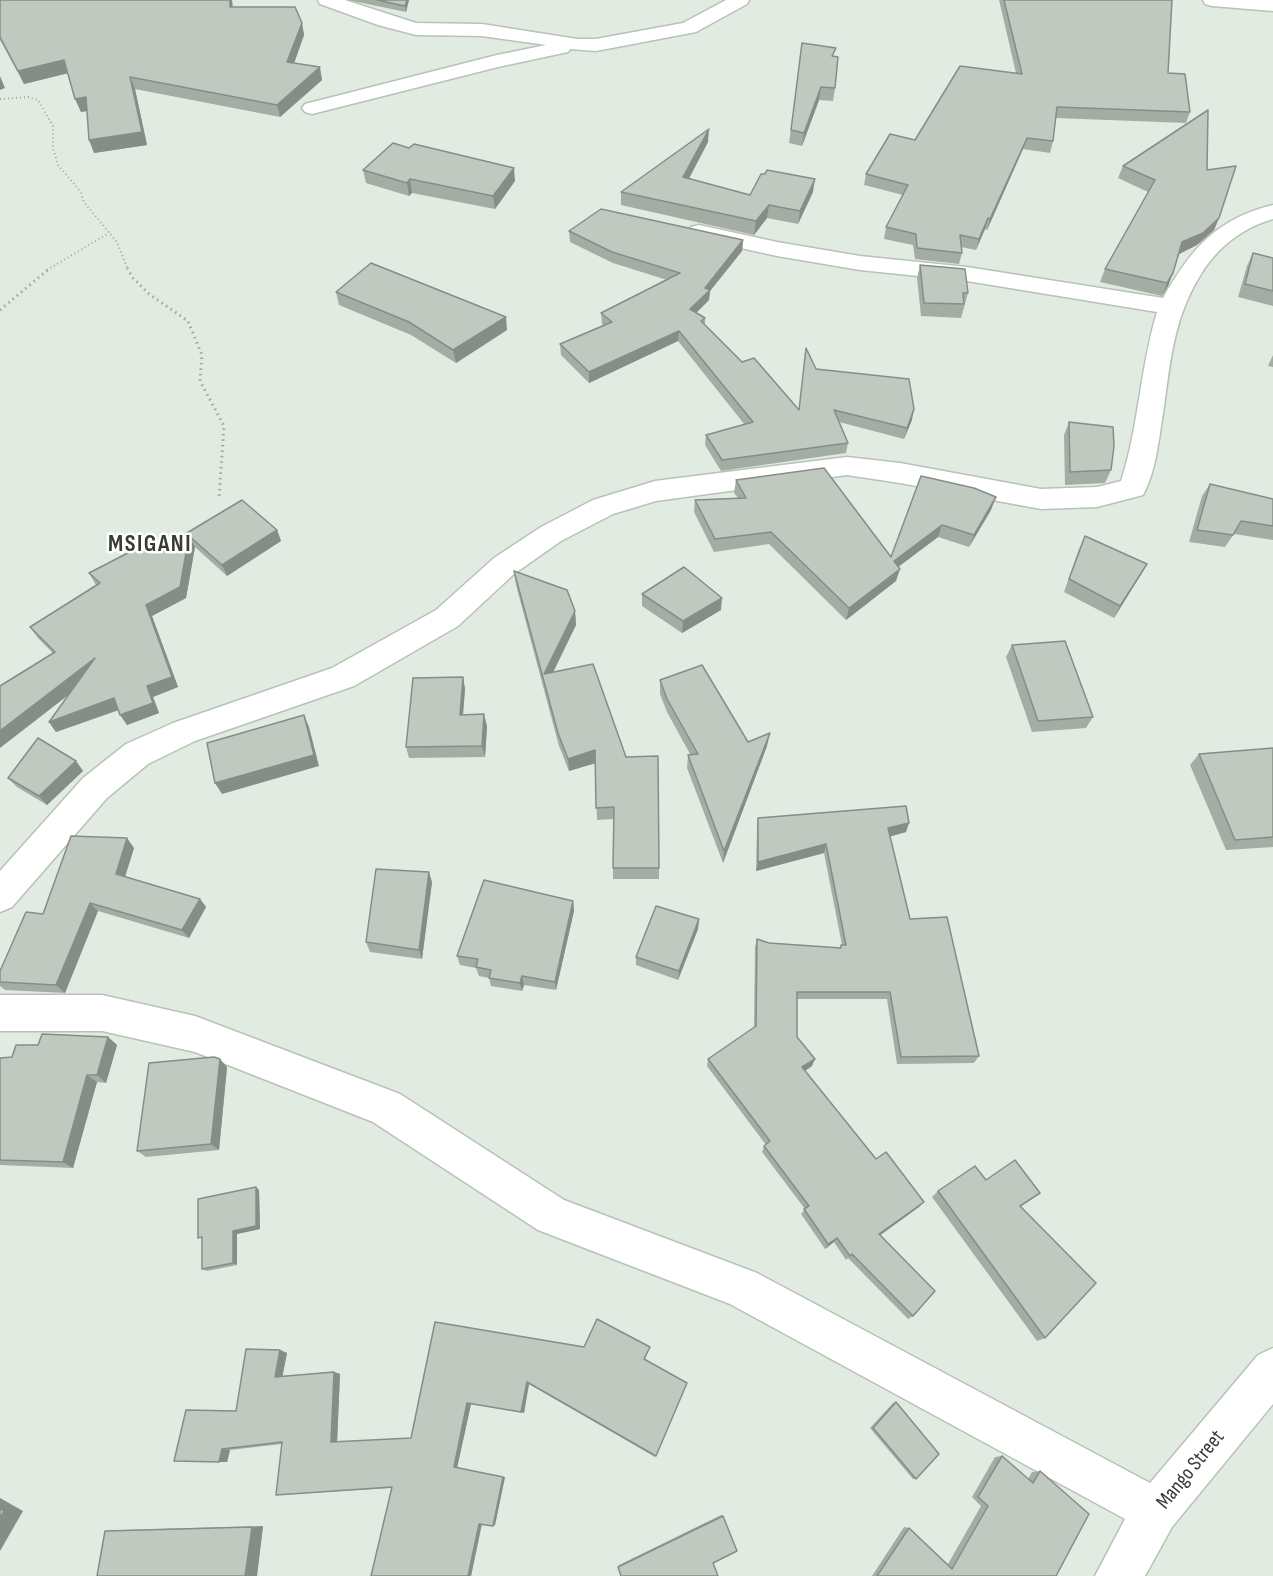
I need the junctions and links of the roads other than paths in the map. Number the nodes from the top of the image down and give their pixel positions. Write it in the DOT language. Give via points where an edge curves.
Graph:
graph roads {
  1 [pos="327,0"];
  2 [pos="740,0"];
  3 [pos="1212,0"];
  4 [pos="1273,5"];
  5 [pos="577,45"];
  6 [pos="312,108"];
  7 [pos="1273,212"];
  8 [pos="676,227"];
  9 [pos="1171,307"];
  10 [pos="0,896"];
  11 [pos="0,1012"];
  12 [pos="1273,1370"];
  13 [pos="1156,1511"];
  14 [pos="1119,1576"];
  1 -- 5 [label="street" via="416,28 524,35"];
  2 -- 5 [label="street" via="689,28"];
  3 -- 4 [label="street"];
  5 -- 6 [label="street"];
  7 -- 9 [label="street" via="1251,217 1221,234 1198,260"];
  8 -- 9 [label="street" via="787,251 968,274"];
  9 -- 10 [label="street" via="1158,360 1149,431 1133,488 1097,497 1041,499 847,466 655,491 603,507 551,534 504,566 447,618 342,677 184,732 137,754 94,788"];
  11 -- 13 [label="street" via="102,1013 195,1034 386,1108 552,1216 742,1288"];
  12 -- 13 [label="street, Mango Street"];
  13 -- 14 [label="street, Mango Street"];
}
